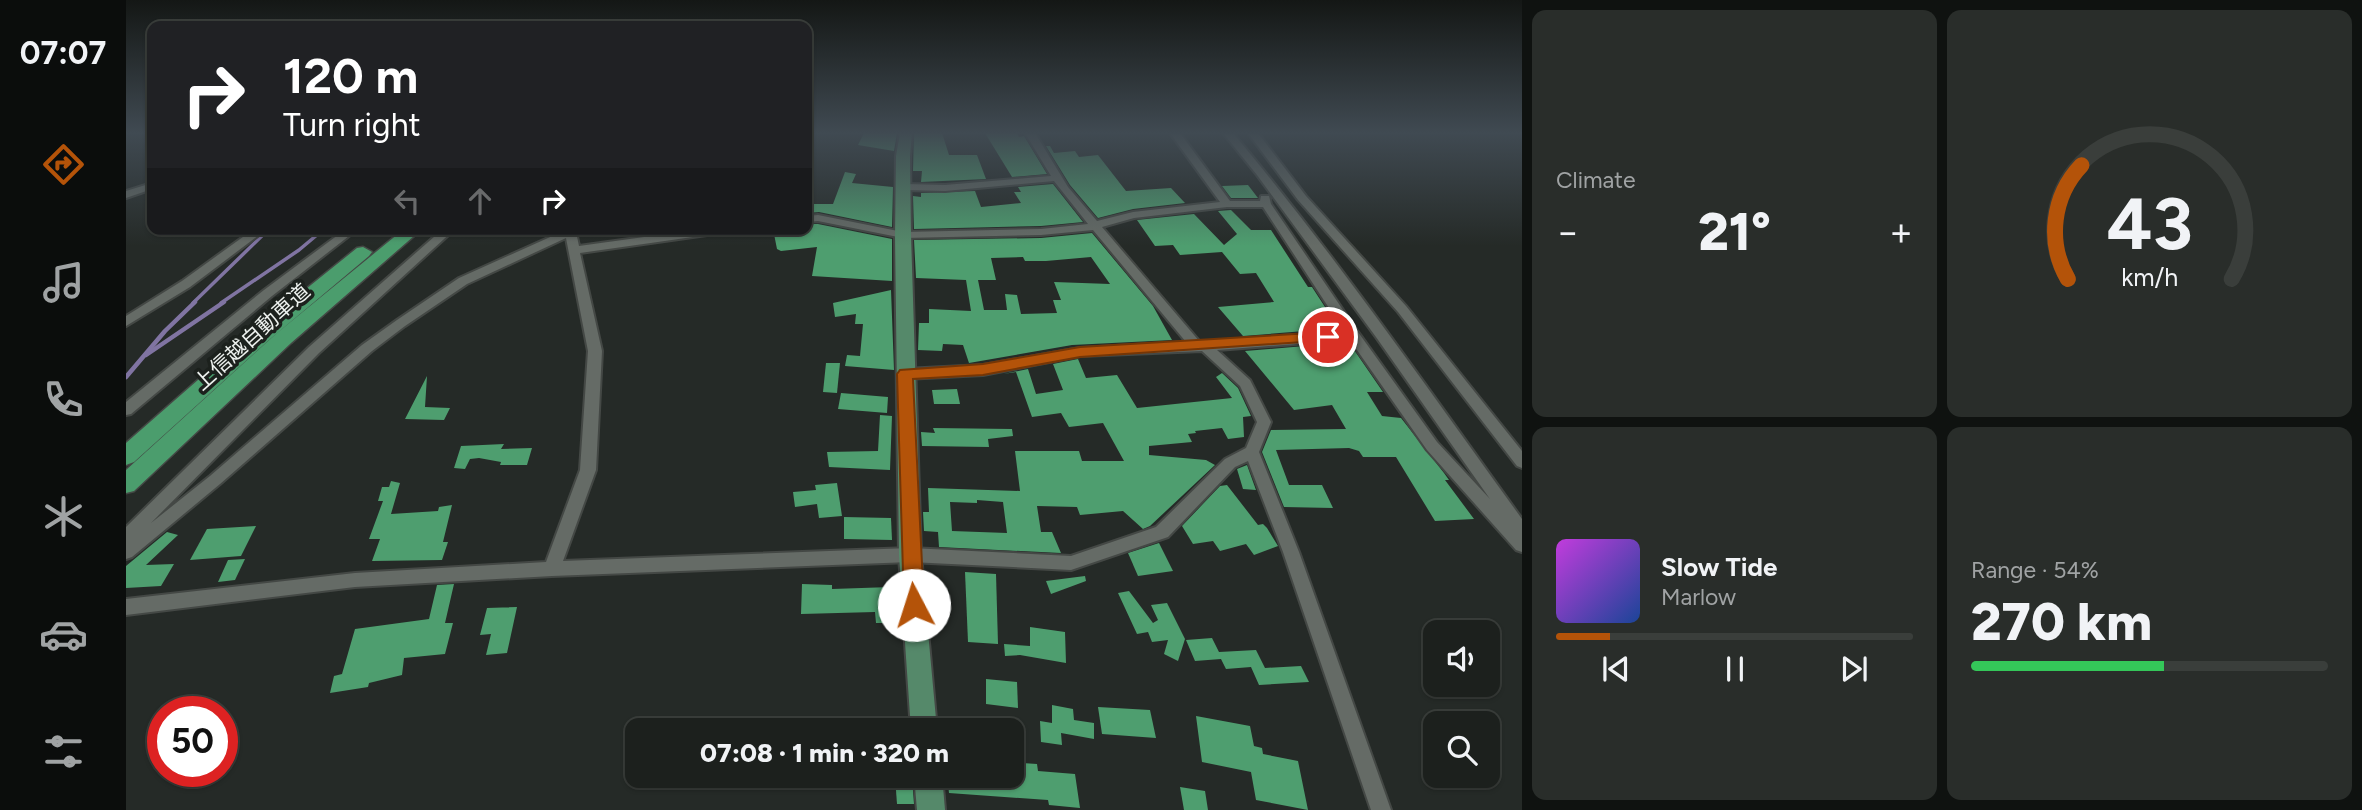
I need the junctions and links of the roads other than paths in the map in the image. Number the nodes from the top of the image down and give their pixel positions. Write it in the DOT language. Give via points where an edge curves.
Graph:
graph roads {
  1 [pos="904,171"];
  2 [pos="1054,171"];
  3 [pos="1203,171"];
  4 [pos="1281,171"];
  5 [pos="1261,173"];
  6 [pos="1058,178"];
  7 [pos="905,187"];
  8 [pos="147,188"];
  9 [pos="126,195"];
  10 [pos="1227,204"];
  11 [pos="1266,204"];
  12 [pos="812,219"];
  13 [pos="1094,227"];
  14 [pos="254,235"];
  15 [pos="345,235"];
  16 [pos="385,235"];
  17 [pos="407,235"];
  18 [pos="443,235"];
  19 [pos="563,235"];
  20 [pos="571,235"];
  21 [pos="684,235"];
  22 [pos="903,235"];
  23 [pos="575,250"];
  24 [pos="126,322"];
  25 [pos="1353,335"];
  26 [pos="1201,346"];
  27 [pos="905,374"];
  28 [pos="126,410"];
  29 [pos="1252,452"];
  30 [pos="126,456"];
  31 [pos="1522,462"];
  32 [pos="126,484"];
  33 [pos="1522,532"];
  34 [pos="126,537"];
  35 [pos="1522,545"];
  36 [pos="126,552"];
  37 [pos="910,555"];
  38 [pos="552,569"];
  39 [pos="126,607"];
  40 [pos="923,718"];
  41 [pos="929,788"];
  42 [pos="931,810"];
  43 [pos="1381,810"];
  1 -- 7 [label="main road"];
  2 -- 6 [label="street"];
  3 -- 10 [label="street"];
  4 -- 31 [label="street" via="1402,309"];
  5 -- 11 [label="street"];
  5 -- 33 [label="street"];
  6 -- 7 [label="street"];
  6 -- 13 [label="street"];
  7 -- 22 [label="main road"];
  8 -- 9 [label="street"];
  10 -- 11 [label="street"];
  10 -- 13 [label="street" via="1133,215"];
  11 -- 25 [label="street"];
  12 -- 22 [label="street"];
  13 -- 22 [label="street"];
  13 -- 26 [label="street"];
  14 -- 24 [label="street"];
  15 -- 28 [label="street"];
  16 -- 30 [label="highway, 上信越自動車道" via="262,335"];
  17 -- 32 [label="highway, 上信越自動車道" via="284,338"];
  18 -- 34 [label="street" via="314,350"];
  19 -- 36 [label="street" via="463,281 367,348"];
  20 -- 23 [label="street"];
  21 -- 23 [label="street"];
  22 -- 27 [label="main road"];
  23 -- 38 [label="street" via="595,351 588,470"];
  25 -- 26 [label="street"];
  25 -- 35 [label="street" via="1432,446"];
  26 -- 27 [label="street" via="1080,352 983,370"];
  26 -- 29 [label="street" via="1245,383 1264,422"];
  27 -- 37 [label="main road"];
  29 -- 37 [label="street" via="1230,463 1162,533 1071,563"];
  29 -- 43 [label="street"];
  37 -- 38 [label="street"];
  37 -- 40 [label="main road"];
  38 -- 39 [label="street" via="355,580"];
  41 -- 42 [label="main road"];
}
